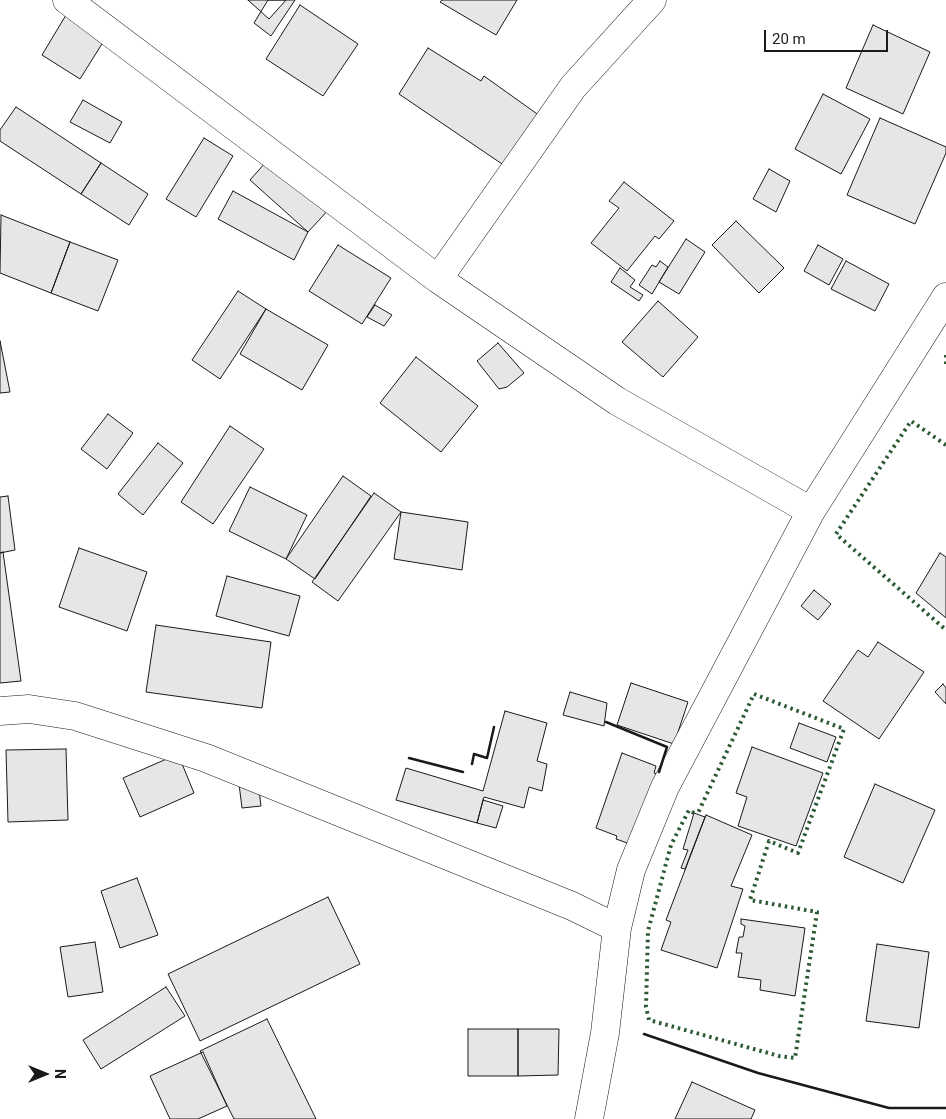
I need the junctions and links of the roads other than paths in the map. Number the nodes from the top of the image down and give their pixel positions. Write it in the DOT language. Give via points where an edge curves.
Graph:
graph roads {
  1 [pos="652,0"];
  2 [pos="81,4"];
  3 [pos="438,279"];
  4 [pos="946,297"];
  5 [pos="811,511"];
  6 [pos="0,711"];
  7 [pos="618,928"];
  8 [pos="589,1119"];
  1 -- 3 [label="street" via="573,87"];
  2 -- 3 [label="street"];
  3 -- 5 [label="street" via="618,401"];
  4 -- 5 [label="street"];
  5 -- 7 [label="street" via="665,787 631,870"];
  6 -- 7 [label="street" via="29,709 74,716 206,758 572,906"];
  7 -- 8 [label="street" via="605,1033"];
}
